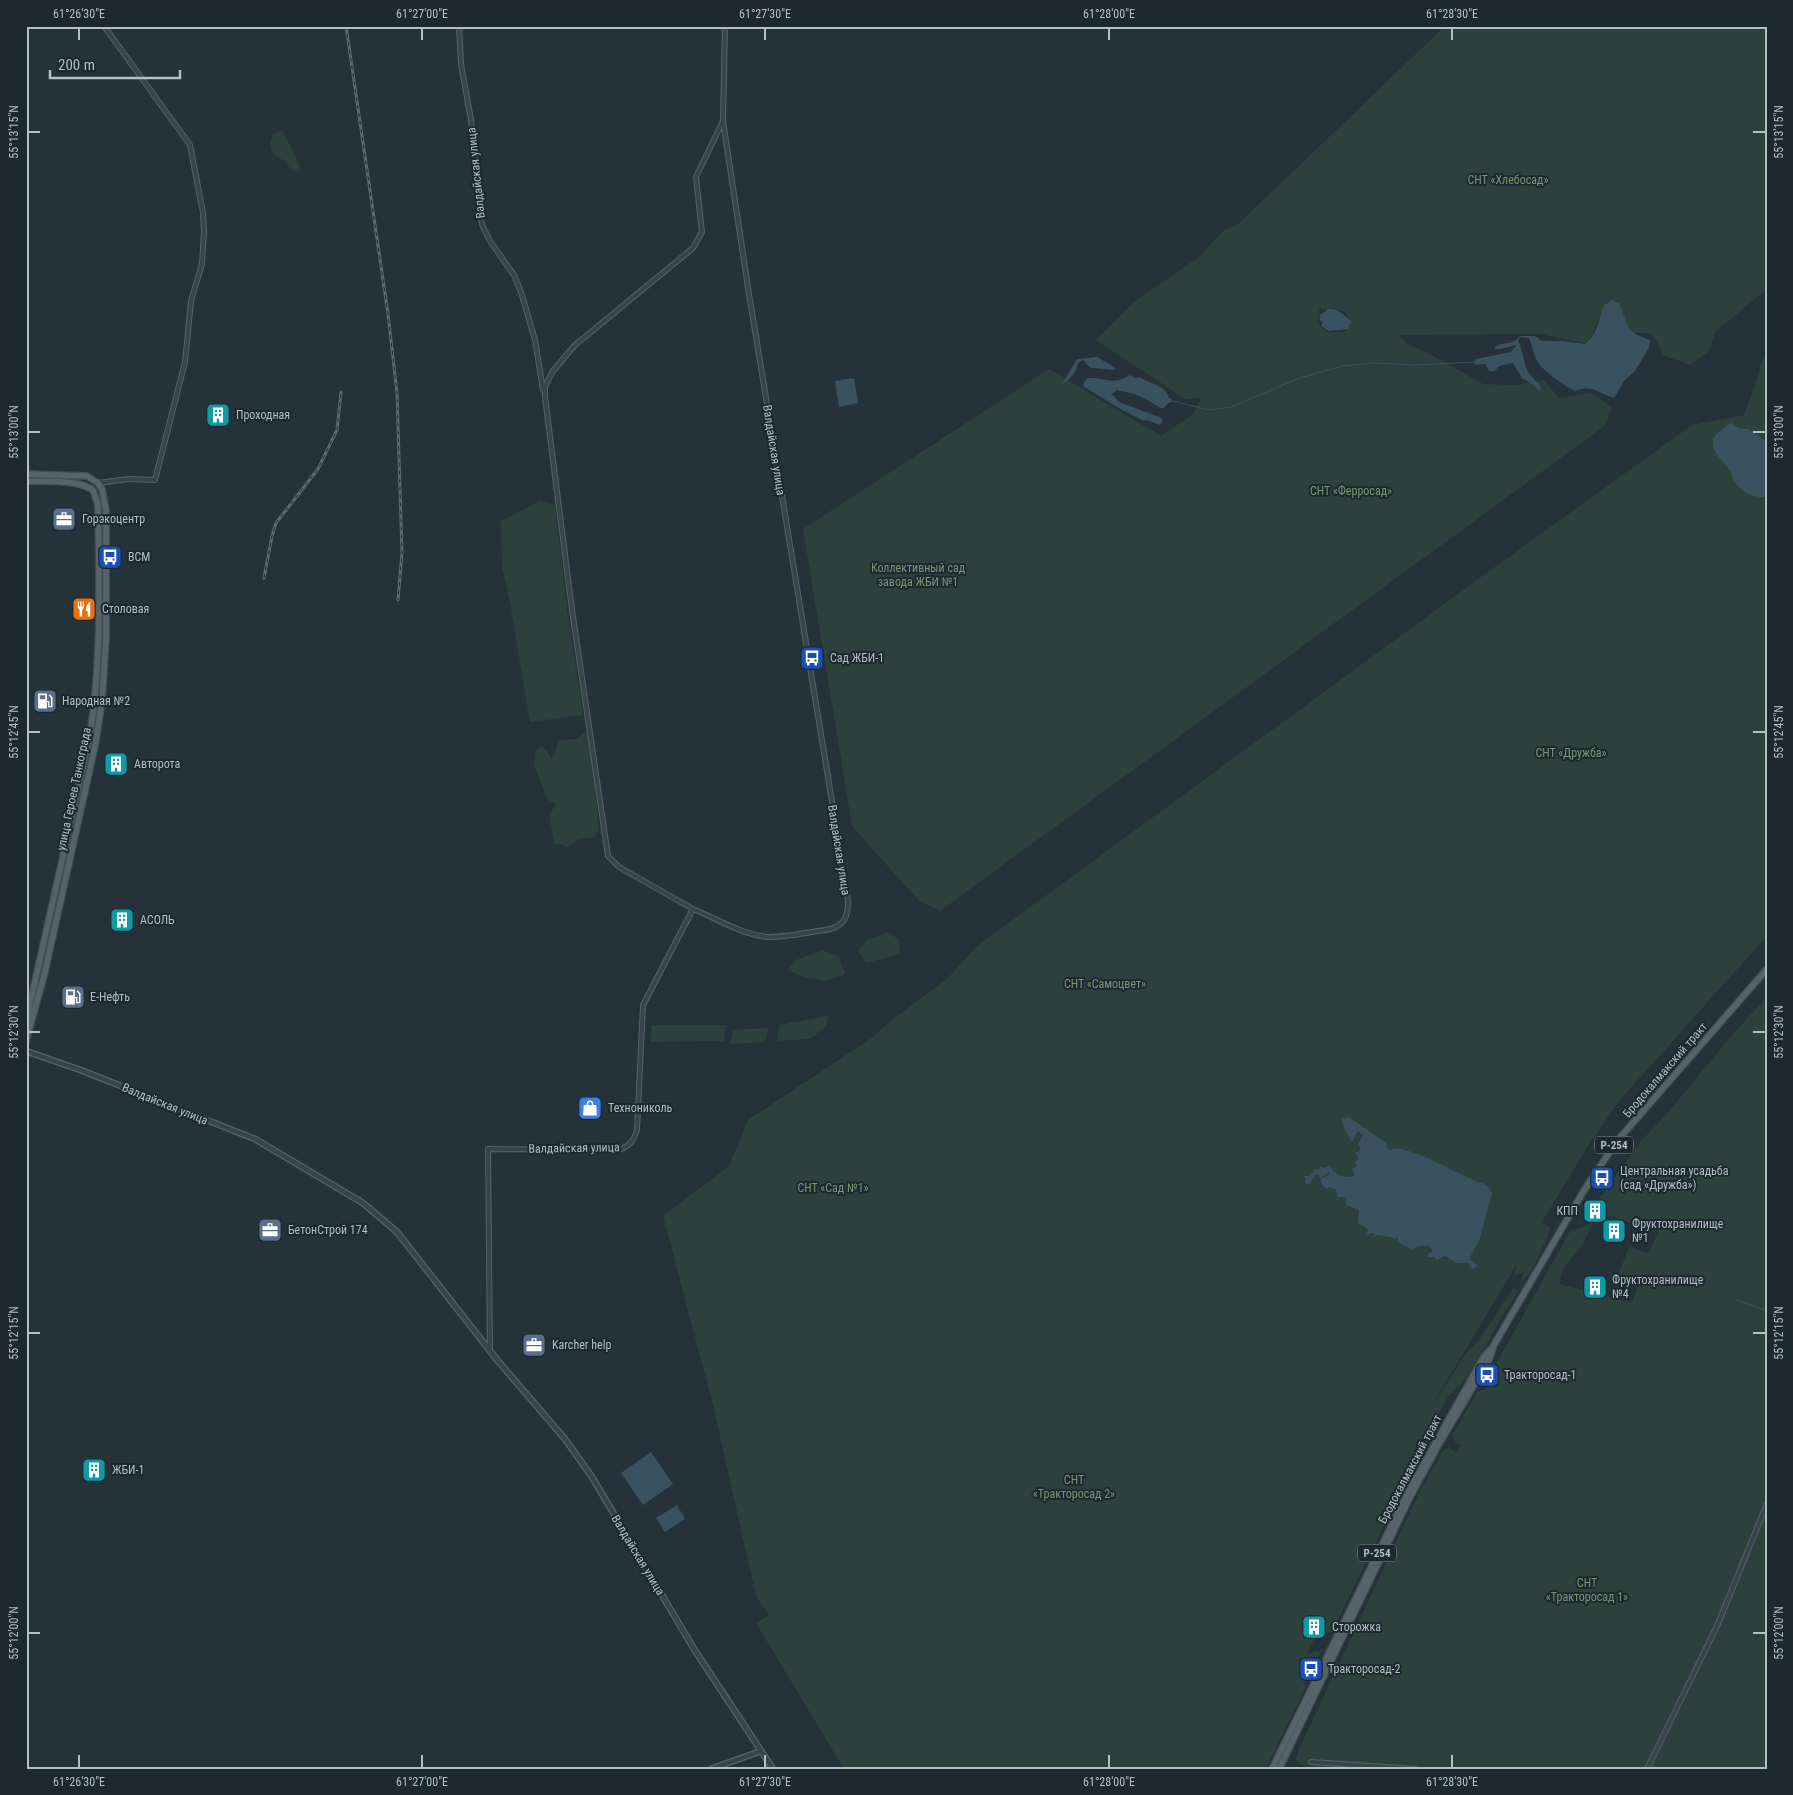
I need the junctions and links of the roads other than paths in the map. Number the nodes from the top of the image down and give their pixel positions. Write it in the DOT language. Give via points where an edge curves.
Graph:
graph roads {
  1 [pos="104,26"];
  2 [pos="459,26"];
  3 [pos="725,26"];
  4 [pos="723,121"];
  5 [pos="545,397"];
  6 [pos="26,474"];
  7 [pos="26,481"];
  8 [pos="98,483"];
  9 [pos="93,490"];
  10 [pos="693,909"];
  11 [pos="1767,969"];
  12 [pos="26,1022"];
  13 [pos="26,1041"];
  14 [pos="26,1051"];
  15 [pos="1494,1345"];
  16 [pos="490,1351"];
  17 [pos="1767,1504"];
  18 [pos="761,1751"];
  19 [pos="1311,1762"];
  20 [pos="711,1769"];
  21 [pos="772,1769"];
  22 [pos="1272,1769"];
  23 [pos="1279,1769"];
  24 [pos="1415,1769"];
  25 [pos="1647,1769"];
  1 -- 8 [label="street" via="190,145 204,231 202,264 191,301 185,362 155,480"];
  2 -- 5 [label="street, Валдайская улица" via="482,225 514,275 522,295 535,340"];
  3 -- 4 [label="street"];
  4 -- 5 [label="street" via="696,177 702,232 693,248 574,346 553,371 545,386"];
  4 -- 10 [label="street, Валдайская улица" via="848,906 846,917 836,927 785,936 755,935"];
  5 -- 10 [label="street, Валдайская улица" via="608,856 619,868"];
  6 -- 8 [label="main road" via="87,476"];
  7 -- 9 [label="main road" via="77,484"];
  8 -- 9 [label="street"];
  8 -- 13 [label="main road, улица Героев Танкограда" via="106,510 106,639 102,701 46,967"];
  9 -- 12 [label="main road, улица Героев Танкограда" via="98,505 100,638 96,701"];
  10 -- 16 [label="street, Валдайская улица" via="643,1005 637,1130 628,1147 619,1150 488,1149"];
  11 -- 15 [label="main road, Бродокалмакский тракт / Р-254" via="1617,1141 1583,1192"];
  14 -- 16 [label="street, Валдайская улица" via="255,1139 363,1203 397,1232"];
  15 -- 22 [label="main road, Бродокалмакский тракт / Р-254" via="1483,1358 1406,1494"];
  15 -- 23 [label="main road, Бродокалмакский тракт / Р-254" via="1489,1360 1410,1497"];
  16 -- 18 [label="street, Валдайская улица" via="565,1439 592,1477 694,1649"];
  17 -- 25 [label="street" via="1717,1626"];
  18 -- 20 [label="street"];
  18 -- 21 [label="street, Валдайская улица"];
  19 -- 24 [label="street"];
}
